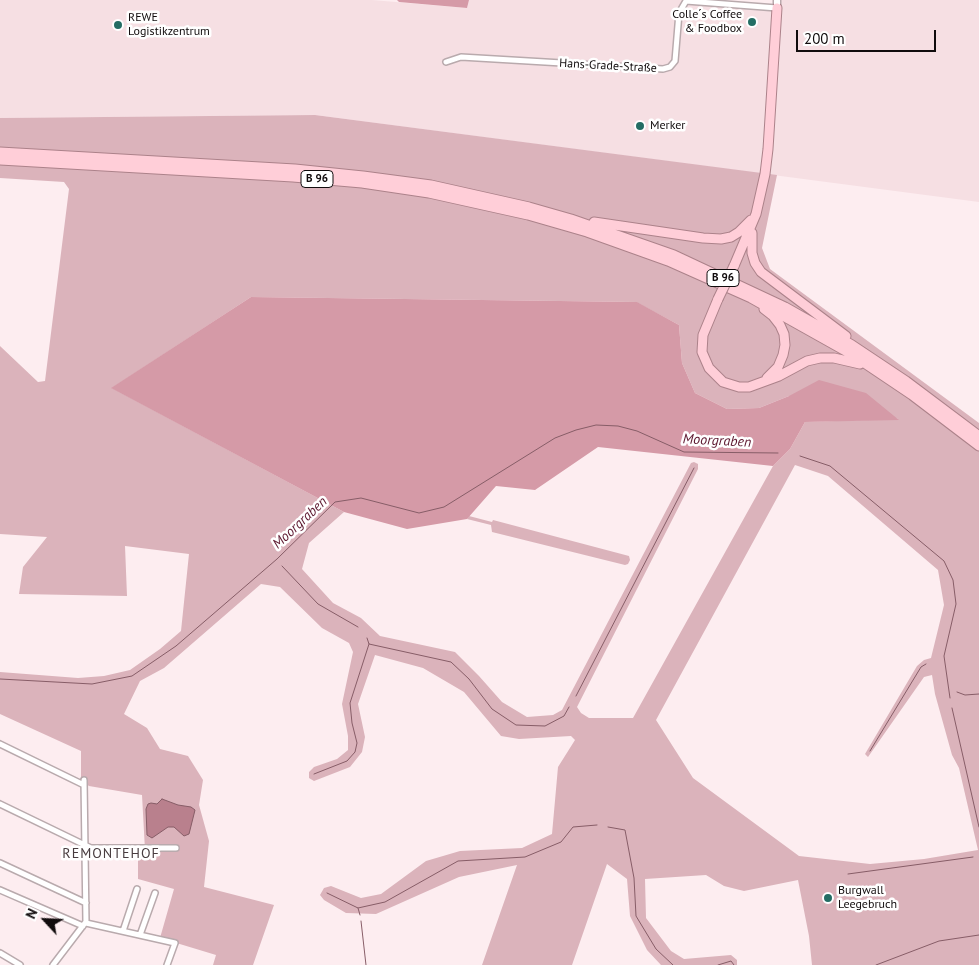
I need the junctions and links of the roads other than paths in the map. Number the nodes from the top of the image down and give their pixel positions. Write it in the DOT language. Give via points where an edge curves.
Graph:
graph roads {
  1 [pos="777,4"];
  2 [pos="446,62"];
  3 [pos="0,152"];
  4 [pos="0,160"];
  5 [pos="756,214"];
  6 [pos="571,219"];
  7 [pos="751,298"];
  8 [pos="868,355"];
  9 [pos="872,368"];
  10 [pos="759,384"];
  11 [pos="979,436"];
  12 [pos="979,446"];
  13 [pos="0,744"];
  14 [pos="0,804"];
  15 [pos="85,845"];
  16 [pos="176,848"];
  17 [pos="0,863"];
  18 [pos="137,889"];
  19 [pos="0,890"];
  20 [pos="155,893"];
  21 [pos="86,903"];
  22 [pos="85,924"];
  23 [pos="123,931"];
  24 [pos="140,935"];
  25 [pos="0,953"];
  26 [pos="20,965"];
  27 [pos="53,965"];
  28 [pos="167,965"];
  1 -- 2 [label="street, Hans-Grade-Straße" via="686,1 680,13 675,61 663,69 461,57"];
  1 -- 5 [label="highway" via="768,149"];
  3 -- 6 [label="highway, B 96" via="363,176 431,185"];
  4 -- 7 [label="highway, B 96" via="292,177 429,193 587,232 668,261"];
  5 -- 6 [label="highway" via="739,232 721,239"];
  5 -- 8 [label="highway" via="750,247 761,272"];
  5 -- 10 [label="highway, bridge" via="704,335 702,352 705,361 723,382 739,387"];
  6 -- 8 [label="highway, B 96" via="674,255 785,307"];
  7 -- 9 [label="highway, B 96"];
  7 -- 10 [label="highway" via="773,316 784,334 785,345 778,366"];
  8 -- 11 [label="highway, B 96"];
  9 -- 10 [label="highway" via="849,360 820,358 797,365"];
  9 -- 12 [label="highway, B 96"];
  13 -- 15 [label="street" via="84,782"];
  14 -- 15 [label="street"];
  15 -- 16 [label="street" via="91,848"];
  15 -- 21 [label="street"];
  17 -- 21 [label="street"];
  18 -- 23 [label="street"];
  19 -- 22 [label="street"];
  20 -- 24 [label="street"];
  21 -- 22 [label="street"];
  22 -- 23 [label="street"];
  22 -- 27 [label="street"];
  23 -- 24 [label="street"];
  24 -- 28 [label="street" via="175,943"];
  25 -- 26 [label="street"];
}
